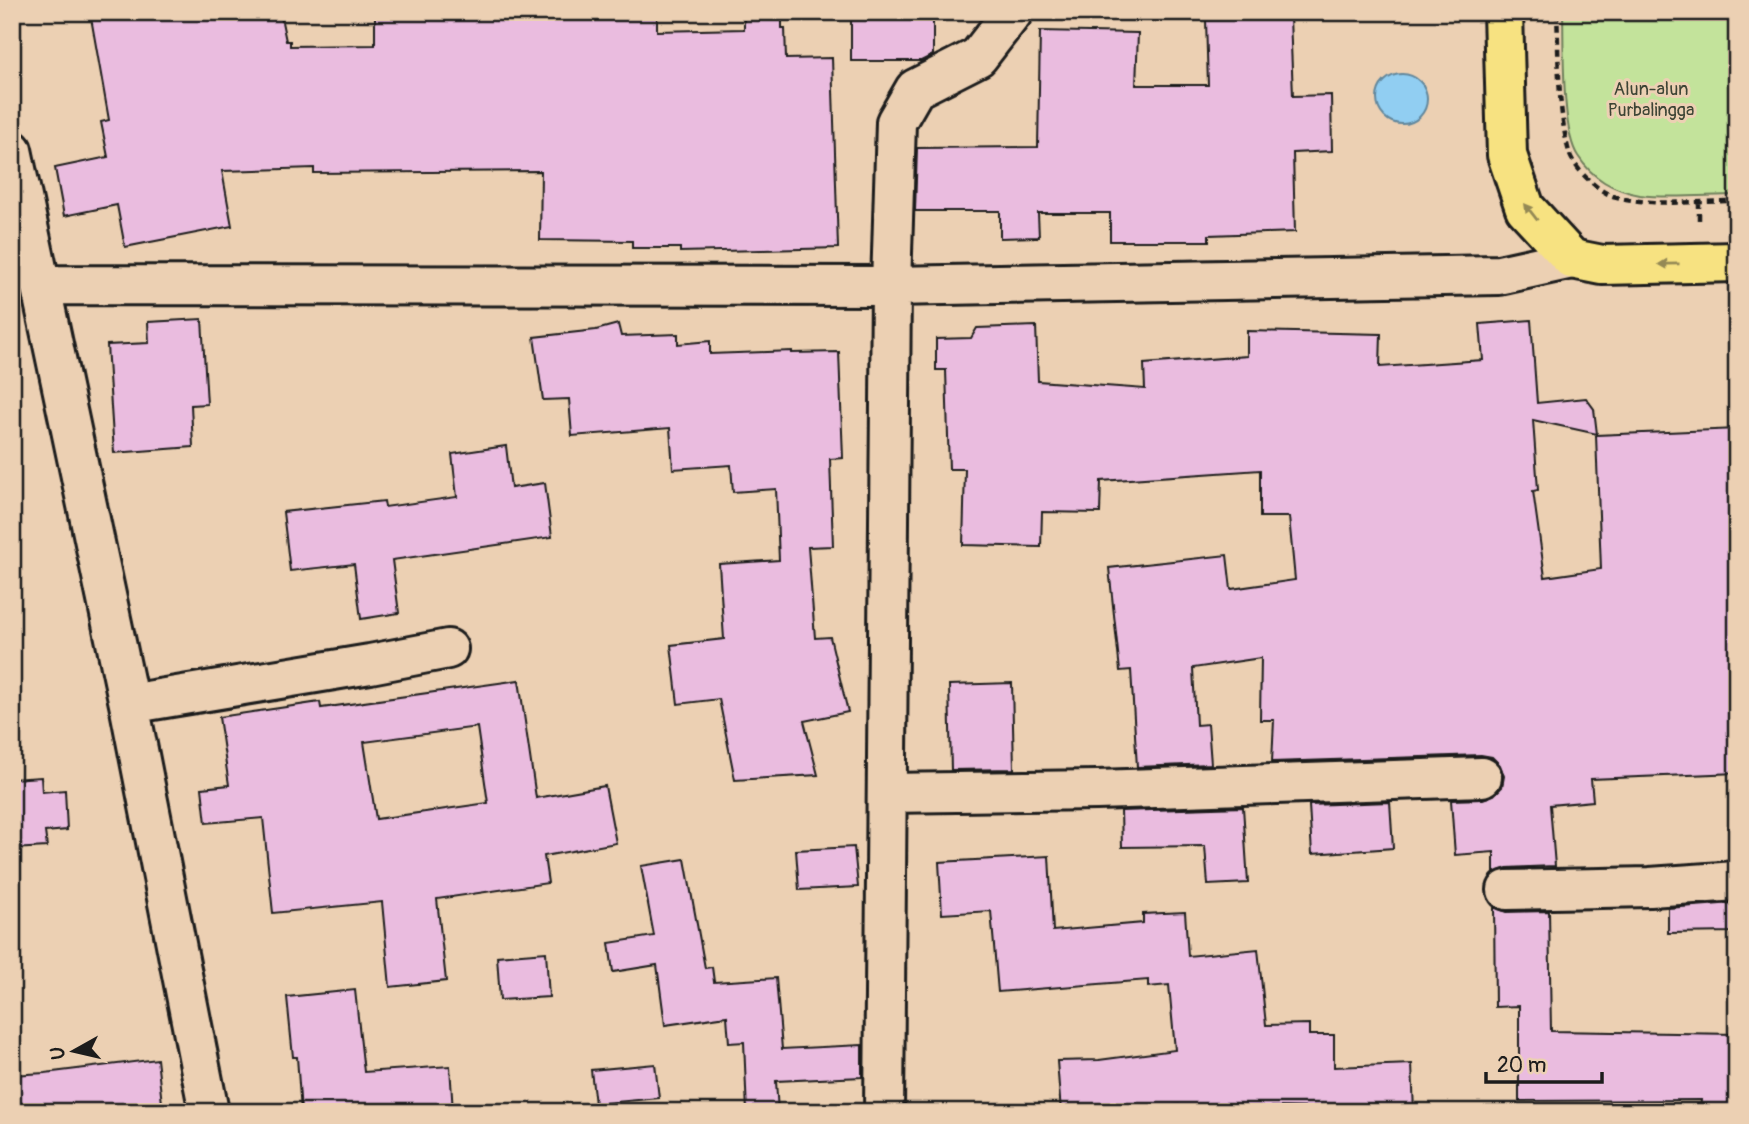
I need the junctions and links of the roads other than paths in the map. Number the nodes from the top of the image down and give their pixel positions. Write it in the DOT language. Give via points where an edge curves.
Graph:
graph roads {
  1 [pos="1013,12"];
  2 [pos="1503,12"];
  3 [pos="12,150"];
  4 [pos="1572,259"];
  5 [pos="1737,262"];
  6 [pos="40,285"];
  7 [pos="891,286"];
  8 [pos="448,649"];
  9 [pos="129,704"];
  10 [pos="1482,777"];
  11 [pos="887,793"];
  12 [pos="1737,881"];
  13 [pos="1507,890"];
  14 [pos="209,1112"];
  15 [pos="884,1112"];
  1 -- 7 [label="street" via="978,57 915,89 896,122"];
  4 -- 2 [label="main road, one-way" via="1525,208 1507,155"];
  3 -- 6 [label="street"];
  5 -- 4 [label="main road, one-way" via="1602,265"];
  4 -- 7 [label="street" via="1499,275"];
  6 -- 7 [label="street"];
  6 -- 9 [label="street"];
  7 -- 11 [label="street"];
  8 -- 9 [label="street"];
  9 -- 14 [label="street"];
  10 -- 11 [label="street"];
  11 -- 15 [label="street"];
  12 -- 13 [label="street"];
}
